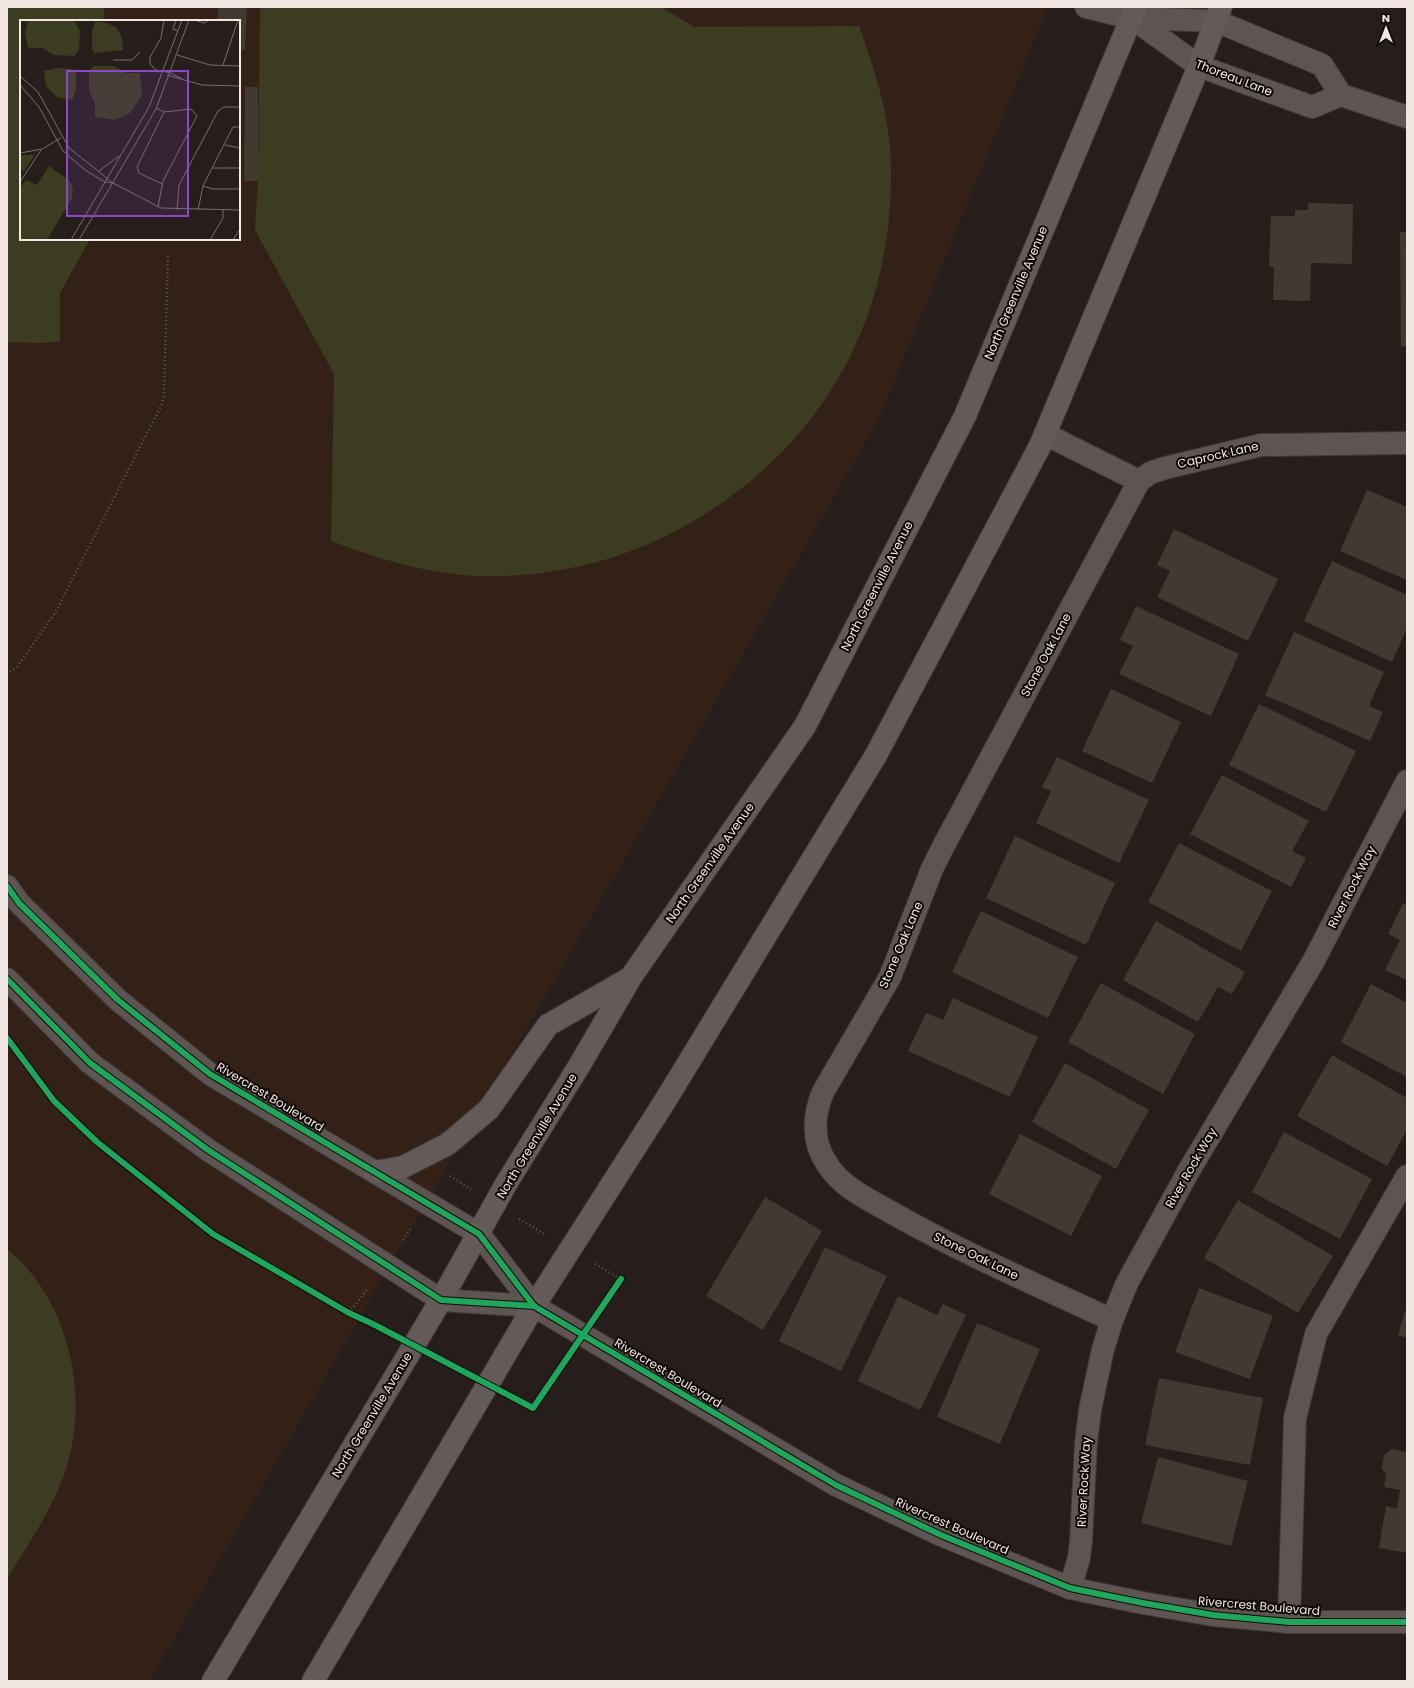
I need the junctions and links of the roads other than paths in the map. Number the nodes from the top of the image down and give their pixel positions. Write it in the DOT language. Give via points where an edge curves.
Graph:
graph roads {
  1 [pos="1086,7"];
  2 [pos="1134,12"];
  3 [pos="1218,14"];
  4 [pos="1199,66"];
  5 [pos="1341,95"];
  6 [pos="1407,117"];
  7 [pos="1045,434"];
  8 [pos="1407,443"];
  9 [pos="1139,481"];
  10 [pos="1407,781"];
  11 [pos="7,886"];
  12 [pos="631,977"];
  13 [pos="7,980"];
  14 [pos="375,1172"];
  15 [pos="1407,1176"];
  16 [pos="479,1234"];
  17 [pos="441,1300"];
  18 [pos="534,1306"];
  19 [pos="1112,1320"];
  20 [pos="1070,1588"];
  21 [pos="1289,1622"];
  22 [pos="1407,1622"];
  23 [pos="213,1681"];
  24 [pos="313,1681"];
  1 -- 2 [label="street"];
  2 -- 3 [label="street"];
  2 -- 4 [label="street, Thoreau Lane"];
  2 -- 12 [label="main road, North Greenville Avenue" via="965,416 805,726"];
  3 -- 4 [label="main road"];
  3 -- 5 [label="street" via="1322,65"];
  4 -- 5 [label="street, Thoreau Lane" via="1312,107"];
  4 -- 7 [label="main road"];
  5 -- 6 [label="street"];
  7 -- 9 [label="street"];
  7 -- 18 [label="main road" via="876,755 665,1100"];
  8 -- 9 [label="street, Caprock Lane" via="1261,445 1165,468 1150,473"];
  9 -- 19 [label="street, Stone Oak Lane" via="944,845 932,869 890,977 823,1092 815,1119 815,1134 826,1164 846,1185 937,1238"];
  10 -- 19 [label="street, River Rock Way" via="1313,962 1152,1237 1127,1283"];
  11 -- 14 [label="street, Rivercrest Boulevard" via="19,903 118,1000 210,1074"];
  12 -- 14 [label="main road" via="548,1025 489,1109 448,1144 403,1167"];
  12 -- 16 [label="main road, North Greenville Avenue"];
  13 -- 17 [label="street, Rivercrest Boulevard" via="90,1063 208,1150"];
  14 -- 16 [label="street, Rivercrest Boulevard"];
  15 -- 21 [label="street" via="1316,1334 1295,1418"];
  16 -- 17 [label="main road, North Greenville Avenue"];
  16 -- 18 [label="street, Rivercrest Boulevard"];
  17 -- 18 [label="street, Rivercrest Boulevard"];
  17 -- 23 [label="main road, North Greenville Avenue"];
  18 -- 20 [label="street, Rivercrest Boulevard" via="836,1485 941,1535"];
  18 -- 24 [label="main road"];
  19 -- 20 [label="street, River Rock Way" via="1090,1410 1080,1552"];
  20 -- 21 [label="street, Rivercrest Boulevard" via="1213,1615"];
  21 -- 22 [label="street, Rivercrest Boulevard"];
}
